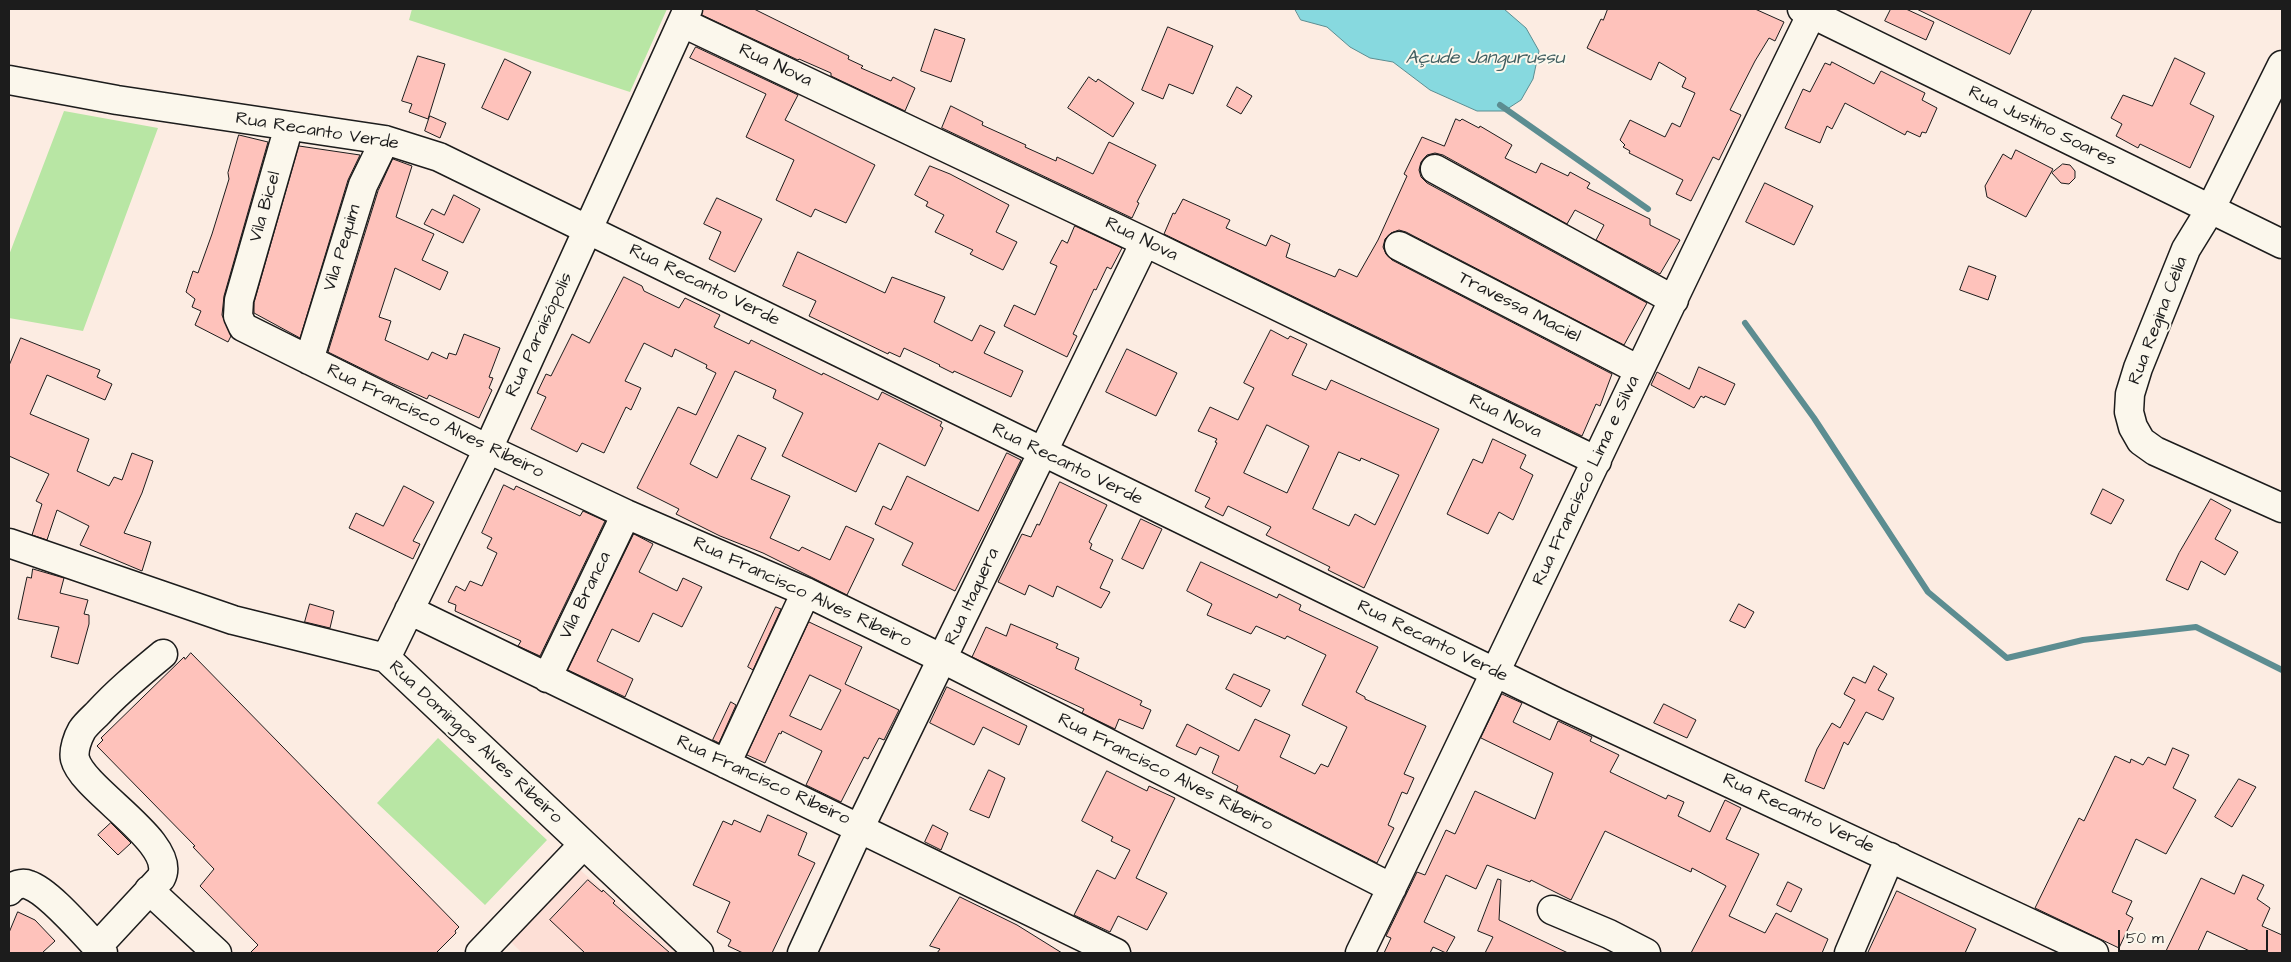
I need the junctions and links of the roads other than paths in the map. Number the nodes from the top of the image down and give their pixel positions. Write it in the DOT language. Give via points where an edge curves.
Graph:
graph roads {
  1 [pos="1809,10"];
  2 [pos="686,16"];
  3 [pos="2282,65"];
  4 [pos="9,80"];
  5 [pos="289,126"];
  6 [pos="385,140"];
  7 [pos="1434,169"];
  8 [pos="2210,210"];
  9 [pos="589,229"];
  10 [pos="1145,242"];
  11 [pos="2282,244"];
  12 [pos="1399,246"];
  13 [pos="243,288"];
  14 [pos="1674,300"];
  15 [pos="308,360"];
  16 [pos="1639,370"];
  17 [pos="488,449"];
  18 [pos="1041,452"];
  19 [pos="1597,461"];
  20 [pos="2282,508"];
  21 [pos="626,514"];
  22 [pos="9,542"];
  23 [pos="806,592"];
  24 [pos="409,610"];
  25 [pos="164,654"];
  26 [pos="386,658"];
  27 [pos="943,659"];
  28 [pos="1497,673"];
  29 [pos="547,678"];
  30 [pos="726,764"];
  31 [pos="860,827"];
  32 [pos="583,844"];
  33 [pos="1890,857"];
  34 [pos="1392,888"];
  35 [pos="11,889"];
  36 [pos="149,890"];
  37 [pos="1552,910"];
  38 [pos="1604,944"];
  39 [pos="100,950"];
  40 [pos="217,953"];
  41 [pos="480,953"];
  42 [pos="699,953"];
  43 [pos="802,953"];
  44 [pos="1116,953"];
  45 [pos="1360,953"];
  46 [pos="1646,953"];
  47 [pos="1850,953"];
  48 [pos="2094,953"];
  1 -- 8 [label="street, Rua Justino Soares"];
  1 -- 14 [label="street, Rua Francisco Lima e Silva"];
  2 -- 9 [label="street, Rua Paraisópolis"];
  2 -- 10 [label="street, Rua Nova"];
  3 -- 8 [label="street, Rua Regina Célia"];
  4 -- 5 [label="street, Rua Recanto Verde"];
  5 -- 6 [label="street, Rua Recanto Verde"];
  5 -- 13 [label="street, Vila Bicel"];
  6 -- 9 [label="street, Rua Recanto Verde" via="439,157"];
  6 -- 15 [label="street, Vila Pequim" via="363,185"];
  7 -- 14 [label="street"];
  8 -- 11 [label="street, Rua Justino Soares"];
  8 -- 20 [label="street, Rua Regina Célia" via="2186,250 2138,368 2130,394 2129,412 2141,441 2155,451"];
  9 -- 17 [label="street, Rua Paraisópolis"];
  9 -- 18 [label="street, Rua Recanto Verde"];
  10 -- 18 [label="street, Rua Itaquera"];
  10 -- 19 [label="street, Rua Nova"];
  12 -- 16 [label="street, Travessa Maciel"];
  13 -- 15 [label="street, Rua Francisco Alves Ribeiro" via="238,316 243,327"];
  14 -- 16 [label="street, Rua Francisco Lima e Silva"];
  15 -- 17 [label="street, Rua Francisco Alves Ribeiro"];
  16 -- 19 [label="street, Rua Francisco Lima e Silva"];
  17 -- 21 [label="street, Rua Francisco Alves Ribeiro"];
  17 -- 24 [label="street, Rua Paraisópolis"];
  18 -- 27 [label="street, Rua Itaquera"];
  18 -- 28 [label="street, Rua Recanto Verde"];
  19 -- 28 [label="street, Rua Francisco Lima e Silva"];
  21 -- 23 [label="street, Rua Francisco Alves Ribeiro"];
  21 -- 29 [label="street, Vila Branca"];
  22 -- 26 [label="street, Rua Domingos Alves Ribeiro" via="233,620"];
  23 -- 27 [label="street, Rua Francisco Alves Ribeiro"];
  23 -- 30 [label="street"];
  24 -- 26 [label="street, Rua Paraisópolis"];
  24 -- 29 [label="street, Rua Francisco Ribeiro"];
  25 -- 36 [label="street" via="120,690 82,730 74,753 80,769 150,840 162,858 164,873"];
  26 -- 32 [label="street, Rua Domingos Alves Ribeiro"];
  27 -- 31 [label="street, Rua Itaquera"];
  27 -- 34 [label="street, Rua Francisco Alves Ribeiro"];
  28 -- 33 [label="street, Rua Recanto Verde"];
  28 -- 34 [label="street, Rua Francisco Lima e Silva"];
  29 -- 30 [label="street, Rua Francisco Ribeiro"];
  30 -- 31 [label="street, Rua Francisco Ribeiro"];
  31 -- 43 [label="street, Rua Itaquera"];
  31 -- 44 [label="street, Rua Francisco Ribeiro"];
  32 -- 41 [label="street"];
  32 -- 42 [label="street, Rua Domingos Alves Ribeiro"];
  33 -- 47 [label="street"];
  33 -- 48 [label="street, Rua Recanto Verde"];
  34 -- 45 [label="street, Rua Francisco Lima e Silva"];
  35 -- 39 [label="street" via="29,884 38,889"];
  36 -- 39 [label="street"];
  36 -- 40 [label="street"];
  37 -- 38 [label="street"];
  38 -- 46 [label="street"];
}
